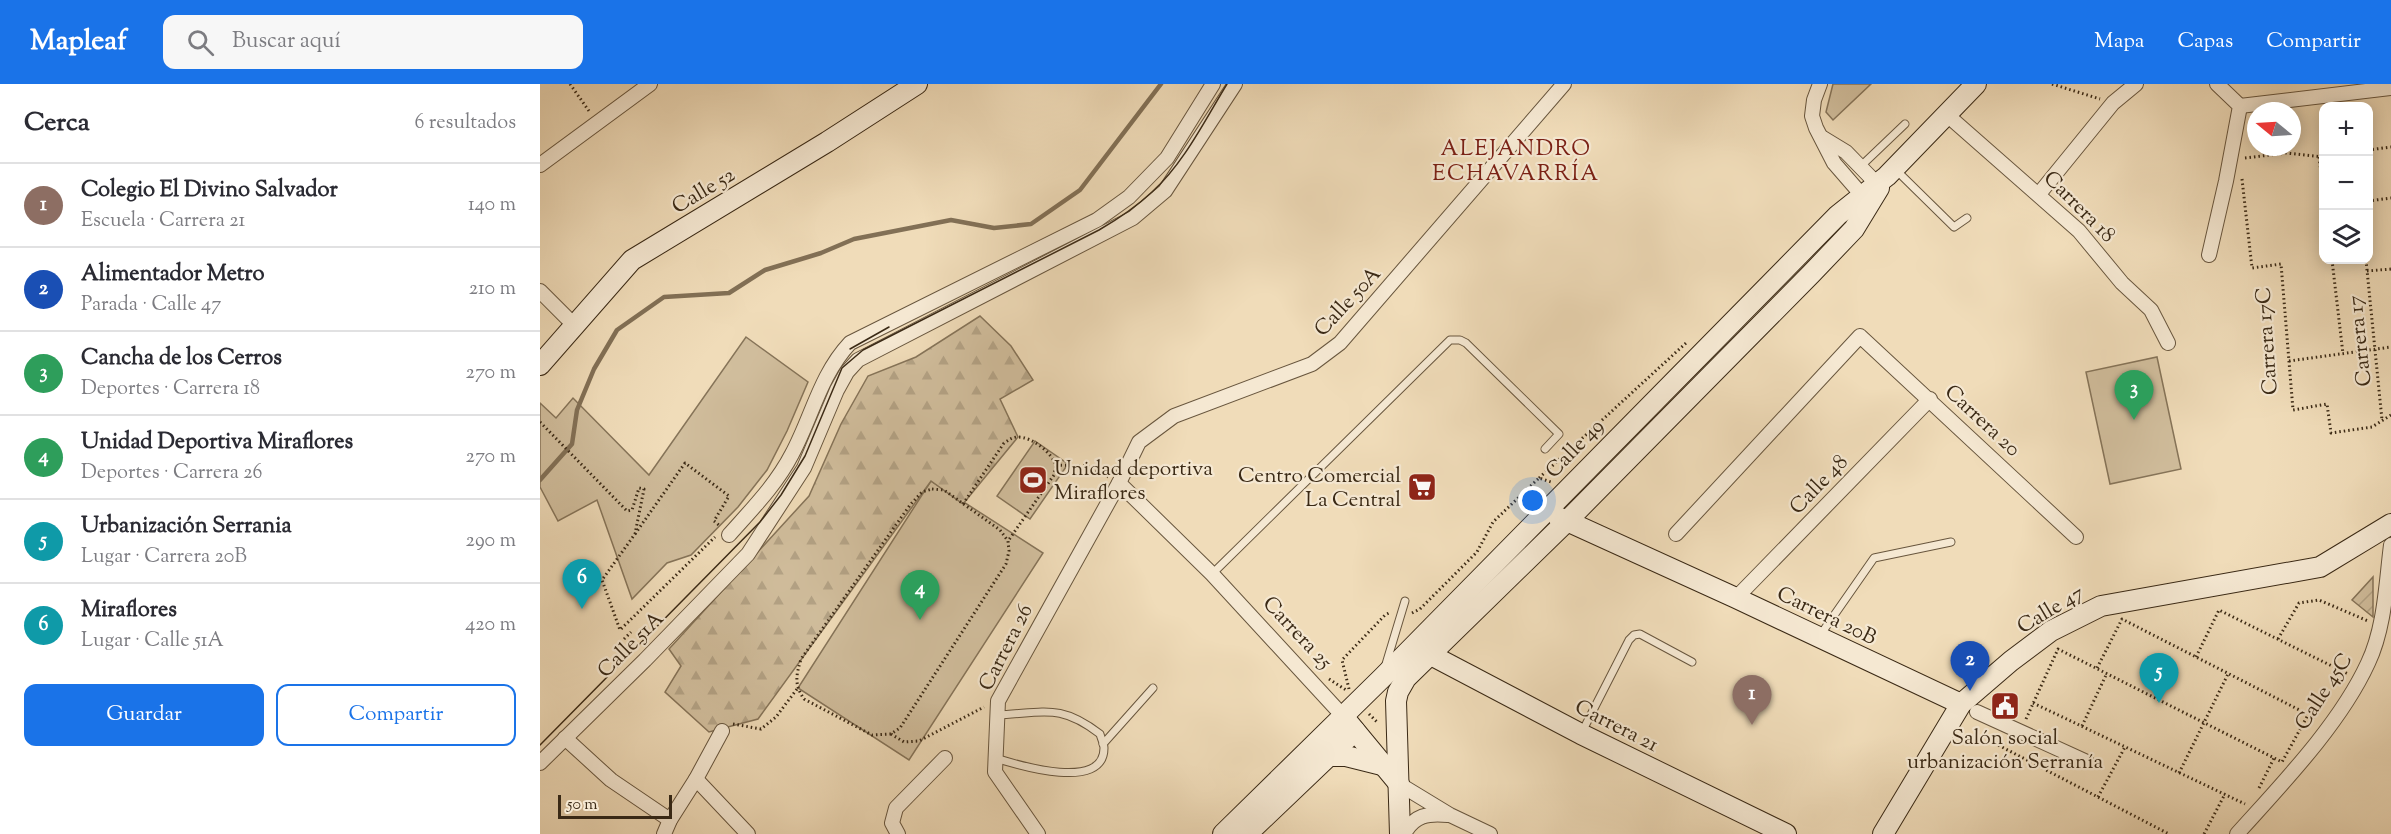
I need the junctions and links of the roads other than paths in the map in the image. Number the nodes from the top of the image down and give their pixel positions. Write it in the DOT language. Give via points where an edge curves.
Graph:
graph roads {
  1 [pos="650,84"];
  2 [pos="917,84"];
  3 [pos="1213,84"];
  4 [pos="1235,84"];
  5 [pos="1548,84"];
  6 [pos="1564,84"];
  7 [pos="1820,84"];
  8 [pos="1976,84"];
  9 [pos="2136,84"];
  10 [pos="2217,84"];
  11 [pos="2388,87"];
  12 [pos="1553,100"];
  13 [pos="2240,106"];
  14 [pos="1946,114"];
  15 [pos="1905,124"];
  16 [pos="1823,138"];
  17 [pos="540,165"];
  18 [pos="1861,166"];
  19 [pos="1878,186"];
  20 [pos="2039,194"];
  21 [pos="1967,218"];
  22 [pos="2209,255"];
  23 [pos="1771,283"];
  24 [pos="540,291"];
  25 [pos="1786,298"];
  26 [pos="575,326"];
  27 [pos="2168,343"];
  28 [pos="540,365"];
  29 [pos="1930,399"];
  30 [pos="1545,449"];
  31 [pos="1119,483"];
  32 [pos="1545,512"];
  33 [pos="1567,521"];
  34 [pos="2391,524"];
  35 [pos="723,534"];
  36 [pos="1676,534"];
  37 [pos="2076,537"];
  38 [pos="1950,542"];
  39 [pos="2391,545"];
  40 [pos="1212,574"];
  41 [pos="1736,598"];
  42 [pos="1405,600"];
  43 [pos="1819,639"];
  44 [pos="1429,654"];
  45 [pos="1692,662"];
  46 [pos="1383,676"];
  47 [pos="1152,688"];
  48 [pos="998,708"];
  49 [pos="1969,708"];
  50 [pos="1342,716"];
  51 [pos="722,731"];
  52 [pos="1355,731"];
  53 [pos="1581,734"];
  54 [pos="565,738"];
  55 [pos="1103,744"];
  56 [pos="945,758"];
  57 [pos="995,758"];
  58 [pos="1324,760"];
  59 [pos="2087,762"];
  60 [pos="540,763"];
  61 [pos="1382,765"];
  62 [pos="696,779"];
  63 [pos="1399,784"];
  64 [pos="1450,815"];
  65 [pos="670,820"];
  66 [pos="664,834"];
  67 [pos="748,834"];
  68 [pos="898,834"];
  69 [pos="1038,834"];
  70 [pos="1223,834"];
  71 [pos="1247,834"];
  72 [pos="1402,834"];
  73 [pos="1490,834"];
  74 [pos="1786,834"];
  75 [pos="1883,834"];
  76 [pos="2238,834"];
  1 -- 17 [label="street"];
  2 -- 26 [label="main road, Calle 52" via="632,260"];
  3 -- 35 [label="street" via="1167,158 1113,209 850,344 825,378 777,481"];
  4 -- 54 [label="street, Calle 51A" via="1166,191 1133,218 858,360 837,390 804,468 748,554"];
  5 -- 12 [label="street"];
  6 -- 12 [label="street, Calle 50A"];
  7 -- 16 [label="street" via="1812,116"];
  8 -- 14 [label="main road, Calle 49"];
  9 -- 20 [label="street" via="2113,103"];
  10 -- 13 [label="street"];
  11 -- 13 [label="street"];
  12 -- 31 [label="street, Calle 50A" via="1340,343 1311,364 1174,416 1139,442"];
  13 -- 22 [label="street" via="2235,160"];
  14 -- 19 [label="main road, Calle 49"];
  14 -- 20 [label="street, Carrera 18"];
  15 -- 18 [label="lane"];
  16 -- 18 [label="street"];
  16 -- 19 [label="street" via="1834,163"];
  18 -- 19 [label="street"];
  19 -- 21 [label="lane" via="1954,227"];
  19 -- 23 [label="main road, Calle 49" via="1838,216"];
  19 -- 25 [label="main road, Calle 49" via="1854,229"];
  20 -- 27 [label="street, Carrera 18" via="2079,231 2151,310"];
  23 -- 25 [label="main road"];
  23 -- 32 [label="main road, Calle 49"];
  24 -- 26 [label="street"];
  25 -- 33 [label="main road, Calle 49"];
  26 -- 28 [label="main road, Calle 52"];
  29 -- 36 [label="street, Carrera 20" via="1860,336"];
  29 -- 37 [label="street, Carrera 20"];
  29 -- 41 [label="street, Calle 48"];
  30 -- 40 [label="lane" via="1559,434 1466,343 1450,340"];
  31 -- 40 [label="street, Carrera 25"];
  31 -- 48 [label="street, Carrera 26"];
  32 -- 33 [label="main road, Carrera 20B"];
  32 -- 46 [label="main road, Calle 49"];
  33 -- 41 [label="main road, Carrera 20B"];
  33 -- 44 [label="main road, Calle 49"];
  34 -- 49 [label="main road, Calle 47" via="2320,567 2101,606 2051,631 2011,661"];
  38 -- 43 [label="lane" via="1874,558"];
  39 -- 76 [label="street, Calle 45C" via="2382,621 2369,662 2321,737"];
  40 -- 50 [label="street, Carrera 25"];
  41 -- 43 [label="main road, Carrera 20B"];
  42 -- 46 [label="lane"];
  43 -- 49 [label="main road, Carrera 20B"];
  44 -- 53 [label="main road, Carrera 21"];
  44 -- 63 [label="main road, Calle 49" via="1398,692"];
  45 -- 53 [label="lane" via="1640,634 1634,635"];
  46 -- 50 [label="main road, Calle 49"];
  47 -- 55 [label="lane"];
  48 -- 55 [label="lane" via="1070,714 1100,734"];
  48 -- 57 [label="street, Carrera 26"];
  49 -- 59 [label="street, Carrera 20B"];
  49 -- 75 [label="main road, Calle 47"];
  50 -- 52 [label="main road, Carrera 25"];
  50 -- 58 [label="main road"];
  50 -- 70 [label="main road, Calle 49"];
  51 -- 62 [label="street"];
  52 -- 58 [label="main road"];
  52 -- 61 [label="main road, Carrera 25"];
  53 -- 74 [label="main road, Carrera 21"];
  54 -- 60 [label="street, Calle 51A"];
  54 -- 65 [label="street" via="611,780"];
  55 -- 57 [label="lane" via="1097,764 1073,774"];
  56 -- 68 [label="street" via="896,808 892,823"];
  57 -- 69 [label="street, Carrera 26" via="995,772"];
  58 -- 61 [label="main road" via="1346,756"];
  58 -- 71 [label="main road"];
  61 -- 63 [label="main road, Carrera 25"];
  62 -- 65 [label="street"];
  62 -- 67 [label="street"];
  63 -- 64 [label="street"];
  63 -- 72 [label="main road"];
  64 -- 72 [label="street" via="1421,816"];
  64 -- 73 [label="street"];
  65 -- 66 [label="street"];
}
